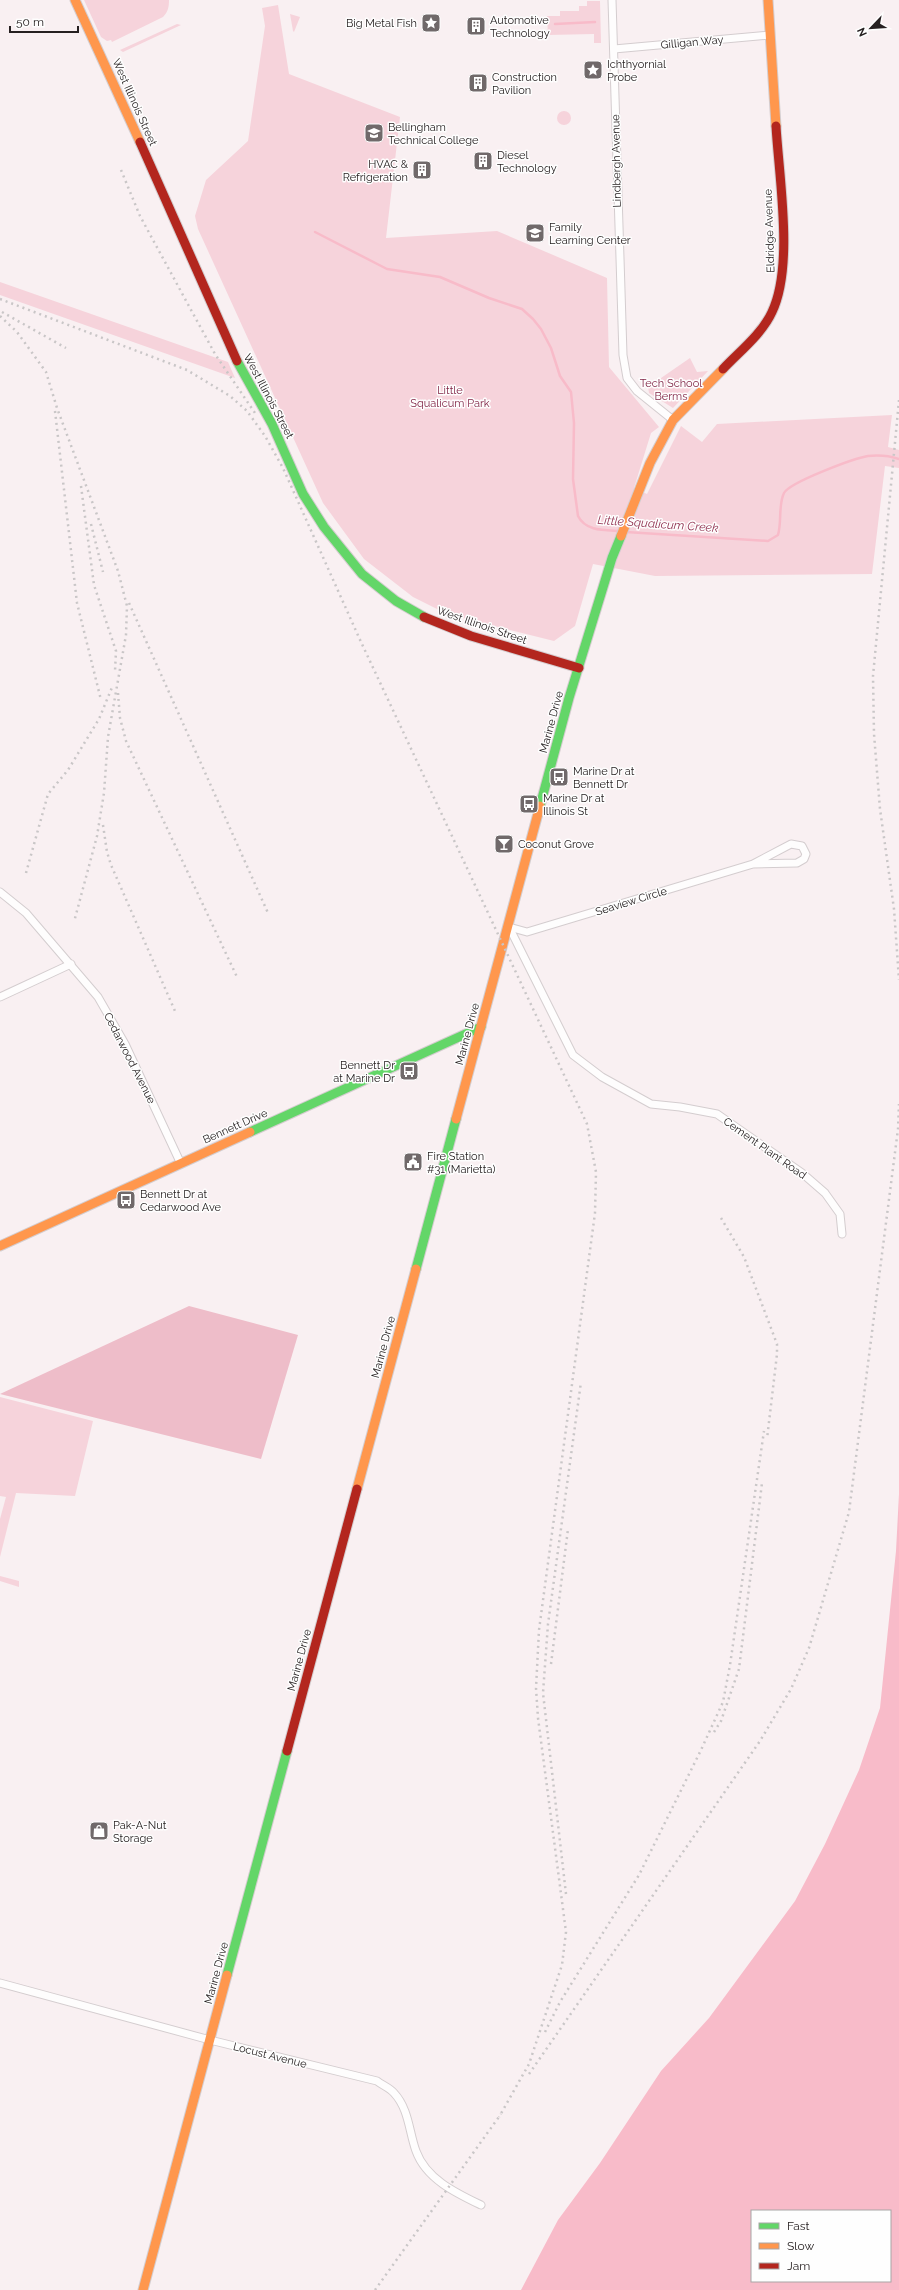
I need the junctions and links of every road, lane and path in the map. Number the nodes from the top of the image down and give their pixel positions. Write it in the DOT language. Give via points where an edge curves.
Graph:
graph roads {
  1 [pos="75,0"];
  2 [pos="612,0"];
  3 [pos="768,0"];
  4 [pos="770,35"];
  5 [pos="614,49"];
  6 [pos="673,420"];
  7 [pos="579,668"];
  8 [pos="753,864"];
  9 [pos="0,892"];
  10 [pos="508,927"];
  11 [pos="71,964"];
  12 [pos="0,997"];
  13 [pos="481,1027"];
  14 [pos="181,1164"];
  15 [pos="842,1234"];
  16 [pos="0,1246"];
  17 [pos="0,1983"];
  18 [pos="210,2040"];
  19 [pos="481,2204"];
  20 [pos="143,2290"];
  1 -- 7 [label="main road, West Illinois Street" via="242,374 272,424 303,494 324,527 362,574 396,601 426,618 471,636"];
  2 -- 5 [label="street, Lindbergh Avenue"];
  3 -- 4 [label="main road, Eldridge Avenue"];
  4 -- 5 [label="street, Gilligan Way"];
  4 -- 6 [label="main road, Eldridge Avenue" via="784,249 782,285 772,313 759,332"];
  5 -- 6 [label="street, Lindbergh Avenue" via="623,355 627,378 637,391"];
  6 -- 7 [label="main road, Marine Drive" via="650,463 612,558"];
  7 -- 10 [label="main road, Marine Drive"];
  8 -- 8 [label="street, Seaview Circle" via="791,844 802,846 806,854 804,859 797,863"];
  8 -- 10 [label="street, Seaview Circle" via="527,932"];
  9 -- 11 [label="street, Cedarwood Avenue" via="26,913"];
  10 -- 13 [label="main road, Marine Drive"];
  10 -- 15 [label="street, Cement Plant Road" via="573,1055 602,1077 651,1104 717,1114 802,1172 824,1193 840,1214"];
  11 -- 12 [label="street"];
  11 -- 14 [label="street, Cedarwood Avenue" via="98,997 125,1044"];
  13 -- 14 [label="main road, Bennett Drive"];
  13 -- 18 [label="main road, Marine Drive"];
  14 -- 16 [label="main road, Bennett Drive"];
  17 -- 18 [label="street, Locust Avenue"];
  18 -- 19 [label="street, Locust Avenue" via="376,2081 394,2093 406,2112 416,2152 429,2172 453,2191"];
  18 -- 20 [label="main road, Marine Drive"];
}
